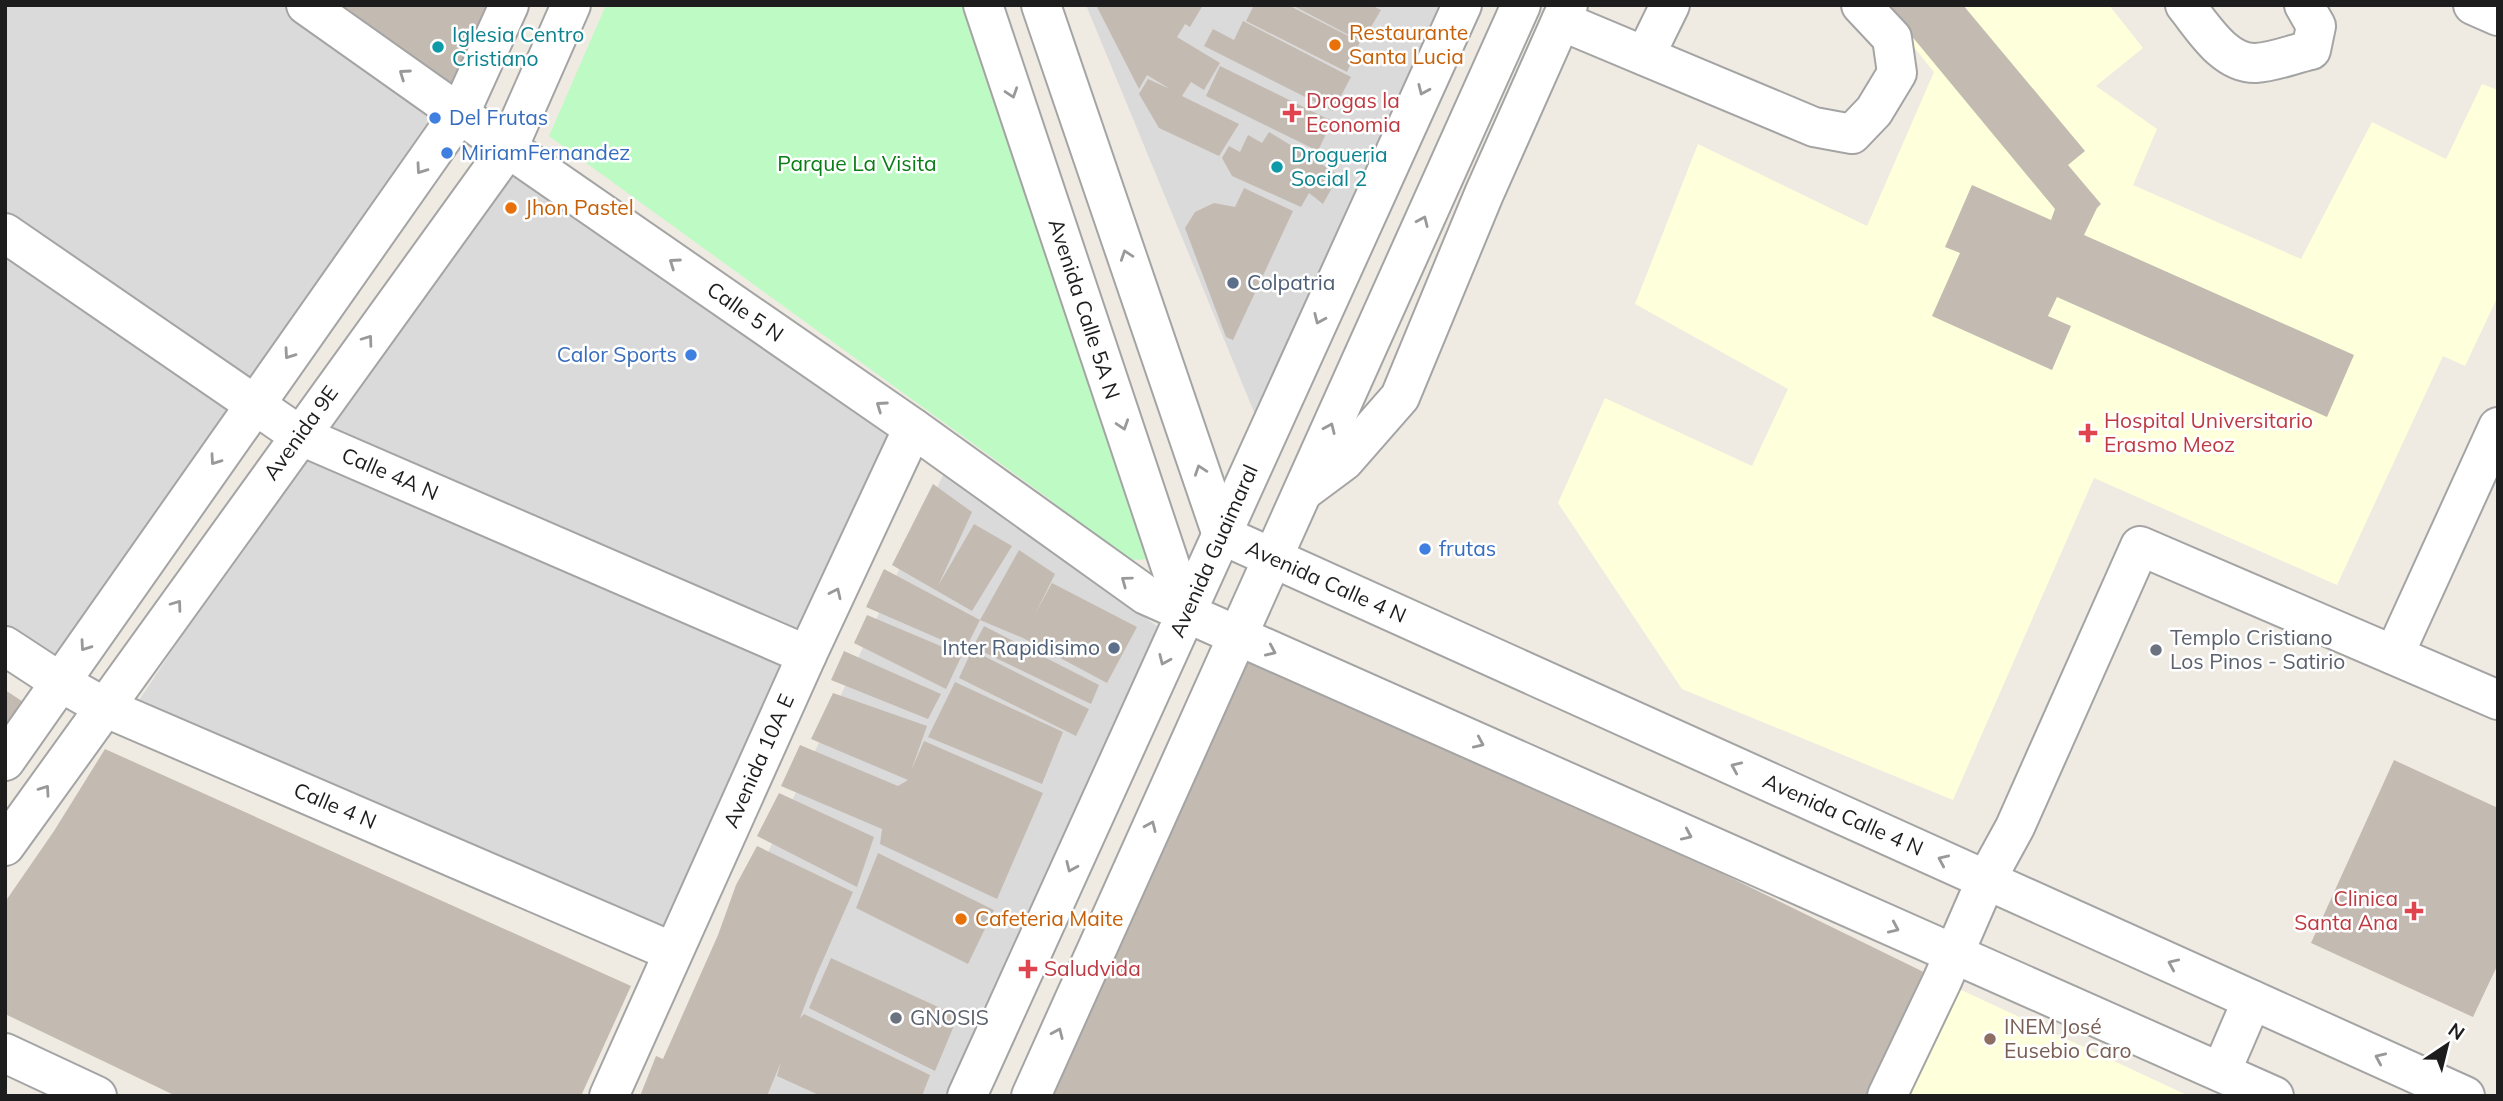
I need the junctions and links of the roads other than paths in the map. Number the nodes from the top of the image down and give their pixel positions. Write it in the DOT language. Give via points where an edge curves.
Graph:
graph roads {
  1 [pos="306,5"];
  2 [pos="509,5"];
  3 [pos="571,5"];
  4 [pos="983,5"];
  5 [pos="1017,5"];
  6 [pos="1041,5"];
  7 [pos="1462,5"];
  8 [pos="1521,5"];
  9 [pos="1670,5"];
  10 [pos="1861,5"];
  11 [pos="2185,5"];
  12 [pos="2304,5"];
  13 [pos="2473,5"];
  14 [pos="1565,13"];
  15 [pos="2498,16"];
  16 [pos="1645,55"];
  17 [pos="1000,57"];
  18 [pos="460,113"];
  19 [pos="508,148"];
  20 [pos="5,233"];
  21 [pos="254,404"];
  22 [pos="2498,426"];
  23 [pos="913,428"];
  24 [pos="299,435"];
  25 [pos="1300,493"];
  26 [pos="1222,535"];
  27 [pos="1272,557"];
  28 [pos="1186,613"];
  29 [pos="1236,636"];
  30 [pos="5,646"];
  31 [pos="807,655"];
  32 [pos="2394,655"];
  33 [pos="60,682"];
  34 [pos="2498,700"];
  35 [pos="104,707"];
  36 [pos="5,761"];
  37 [pos="5,846"];
  38 [pos="1986,880"];
  39 [pos="673,951"];
  40 [pos="1954,954"];
  41 [pos="2252,1000"];
  42 [pos="5,1053"];
  43 [pos="2221,1072"];
  44 [pos="97,1096"];
  45 [pos="609,1096"];
  46 [pos="967,1096"];
  47 [pos="1031,1096"];
  48 [pos="1887,1096"];
  49 [pos="2274,1096"];
  50 [pos="2465,1096"];
  18 -- 1 [label="street, Calle 5 N, one-way"];
  2 -- 18 [label="street"];
  3 -- 19 [label="street, Avenida 9E"];
  4 -- 17 [label="street, Avenida Calle 5A N"];
  5 -- 17 [label="street"];
  26 -- 6 [label="street, one-way"];
  7 -- 26 [label="street, Avenida Guaimaral, one-way"];
  25 -- 8 [label="street, one-way"];
  9 -- 16 [label="street"];
  10 -- 16 [label="street" via="1892,38 1897,73 1874,111 1852,134 1814,127"];
  11 -- 12 [label="street" via="2230,55 2255,63 2311,50 2316,26"];
  13 -- 15 [label="street"];
  14 -- 16 [label="street"];
  14 -- 25 [label="street" via="1400,397 1344,461"];
  17 -- 28 [label="street, Avenida Calle 5A N, one-way"];
  18 -- 19 [label="street, Calle 5 N"];
  18 -- 21 [label="street, one-way"];
  23 -- 19 [label="street, Calle 5 N, one-way"];
  24 -- 19 [label="street, Avenida 9E, one-way"];
  20 -- 21 [label="street, Calle 4A N"];
  21 -- 24 [label="street, Calle 4A N"];
  21 -- 33 [label="street, one-way"];
  22 -- 32 [label="street"];
  28 -- 23 [label="street, Calle 5 N, one-way" via="1146,595"];
  31 -- 23 [label="street, Avenida 10A E, one-way"];
  24 -- 31 [label="street, Calle 4A N"];
  35 -- 24 [label="street, Avenida 9E, one-way"];
  25 -- 27 [label="street"];
  26 -- 27 [label="street, Avenida Calle 4 N"];
  26 -- 28 [label="street, Avenida Guaimaral"];
  27 -- 29 [label="street"];
  38 -- 27 [label="street, Avenida Calle 4 N, one-way"];
  28 -- 29 [label="street"];
  28 -- 46 [label="street, Avenida Guaimaral, one-way"];
  29 -- 40 [label="street, one-way"];
  47 -- 29 [label="street, one-way"];
  30 -- 33 [label="street, Calle 4 N"];
  31 -- 39 [label="street, Avenida 10A E"];
  32 -- 34 [label="street"];
  32 -- 38 [label="street" via="2140,546 2015,827"];
  33 -- 35 [label="street, Calle 4 N"];
  33 -- 36 [label="street"];
  37 -- 35 [label="street, Avenida 9E, one-way"];
  35 -- 39 [label="street, Calle 4 N"];
  38 -- 40 [label="street"];
  41 -- 38 [label="street, Avenida Calle 4 N, one-way"];
  39 -- 45 [label="street, Avenida 10A E"];
  40 -- 43 [label="street"];
  40 -- 48 [label="street"];
  41 -- 43 [label="street"];
  50 -- 41 [label="street, Avenida Calle 4 N, one-way"];
  42 -- 44 [label="street"];
  43 -- 49 [label="street"];
}
